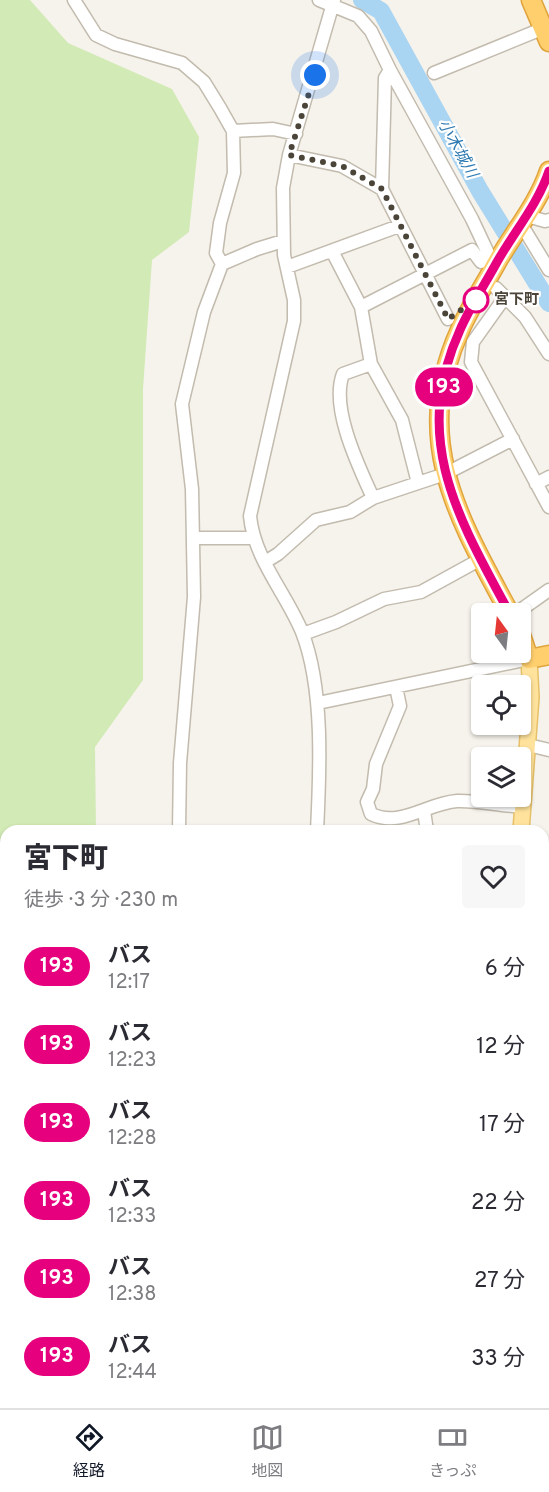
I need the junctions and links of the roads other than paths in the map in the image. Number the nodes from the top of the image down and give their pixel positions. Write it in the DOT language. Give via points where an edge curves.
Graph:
graph roads {
  1 [pos="74,0"];
  2 [pos="319,0"];
  3 [pos="531,0"];
  4 [pos="334,2"];
  5 [pos="547,32"];
  6 [pos="390,70"];
  7 [pos="434,73"];
  8 [pos="233,131"];
  9 [pos="296,134"];
  10 [pos="289,155"];
  11 [pos="549,171"];
  12 [pos="382,189"];
  13 [pos="549,220"];
  14 [pos="521,224"];
  15 [pos="399,226"];
  16 [pos="283,241"];
  17 [pos="332,251"];
  18 [pos="222,264"];
  19 [pos="491,264"];
  20 [pos="287,267"];
  21 [pos="549,270"];
  22 [pos="425,274"];
  23 [pos="361,307"];
  24 [pos="448,319"];
  25 [pos="549,354"];
  26 [pos="371,364"];
  27 [pos="513,439"];
  28 [pos="445,474"];
  29 [pos="549,477"];
  30 [pos="418,483"];
  31 [pos="537,484"];
  32 [pos="373,498"];
  33 [pos="549,507"];
  34 [pos="193,538"];
  35 [pos="253,538"];
  36 [pos="481,559"];
  37 [pos="265,561"];
  38 [pos="549,590"];
  39 [pos="504,603"];
  40 [pos="531,603"];
  41 [pos="303,634"];
  42 [pos="549,655"];
  43 [pos="531,659"];
  44 [pos="510,663"];
  45 [pos="529,663"];
  46 [pos="396,687"];
  47 [pos="318,703"];
  48 [pos="528,745"];
  49 [pos="549,750"];
  50 [pos="471,802"];
  51 [pos="523,807"];
  52 [pos="424,811"];
  53 [pos="178,825"];
  54 [pos="317,825"];
  55 [pos="427,825"];
  56 [pos="522,825"];
  1 -- 8 [label="street" via="90,27 106,41 160,55 192,69 213,95"];
  2 -- 4 [label="street"];
  3 -- 5 [label="highway"];
  4 -- 6 [label="street" via="364,21"];
  4 -- 9 [label="street"];
  5 -- 7 [label="street"];
  6 -- 12 [label="street" via="385,78"];
  6 -- 19 [label="street" via="459,195"];
  8 -- 9 [label="street" via="273,129"];
  8 -- 18 [label="street" via="234,173 216,253"];
  9 -- 10 [label="street"];
  10 -- 12 [label="street" via="342,166"];
  10 -- 16 [label="street" via="283,188"];
  11 -- 14 [label="highway"];
  12 -- 15 [label="street"];
  13 -- 14 [label="street"];
  14 -- 19 [label="highway"];
  14 -- 21 [label="street"];
  15 -- 17 [label="street"];
  15 -- 22 [label="street"];
  16 -- 18 [label="street"];
  16 -- 20 [label="street"];
  17 -- 20 [label="street"];
  17 -- 23 [label="street"];
  18 -- 34 [label="street" via="204,312 182,404 192,489"];
  19 -- 22 [label="street" via="472,250"];
  19 -- 28 [label="highway" via="459,332 447,369 439,427"];
  20 -- 35 [label="street" via="294,321 250,516"];
  22 -- 23 [label="street"];
  22 -- 24 [label="street"];
  23 -- 26 [label="street"];
  25 -- 27 [label="street" via="525,317 501,293 473,342 468,359"];
  26 -- 30 [label="street" via="402,420"];
  26 -- 32 [label="street" via="343,374 341,389 343,422"];
  27 -- 28 [label="street"];
  27 -- 31 [label="street"];
  28 -- 30 [label="street"];
  28 -- 36 [label="highway" via="460,521"];
  29 -- 31 [label="street"];
  30 -- 32 [label="street"];
  31 -- 33 [label="street"];
  32 -- 37 [label="street" via="350,512 316,520"];
  34 -- 35 [label="street"];
  34 -- 53 [label="street" via="195,597"];
  35 -- 37 [label="street"];
  36 -- 39 [label="highway"];
  36 -- 41 [label="street" via="421,592 384,599"];
  37 -- 41 [label="street"];
  38 -- 40 [label="street"];
  41 -- 47 [label="street"];
  42 -- 43 [label="highway"];
  44 -- 46 [label="street"];
  45 -- 48 [label="main road"];
  46 -- 47 [label="street"];
  46 -- 52 [label="street" via="400,706 376,764 367,802 371,814 387,819"];
  47 -- 54 [label="street"];
  48 -- 49 [label="street"];
  50 -- 52 [label="street" via="457,801"];
  51 -- 56 [label="main road"];
  52 -- 55 [label="street"];
}
